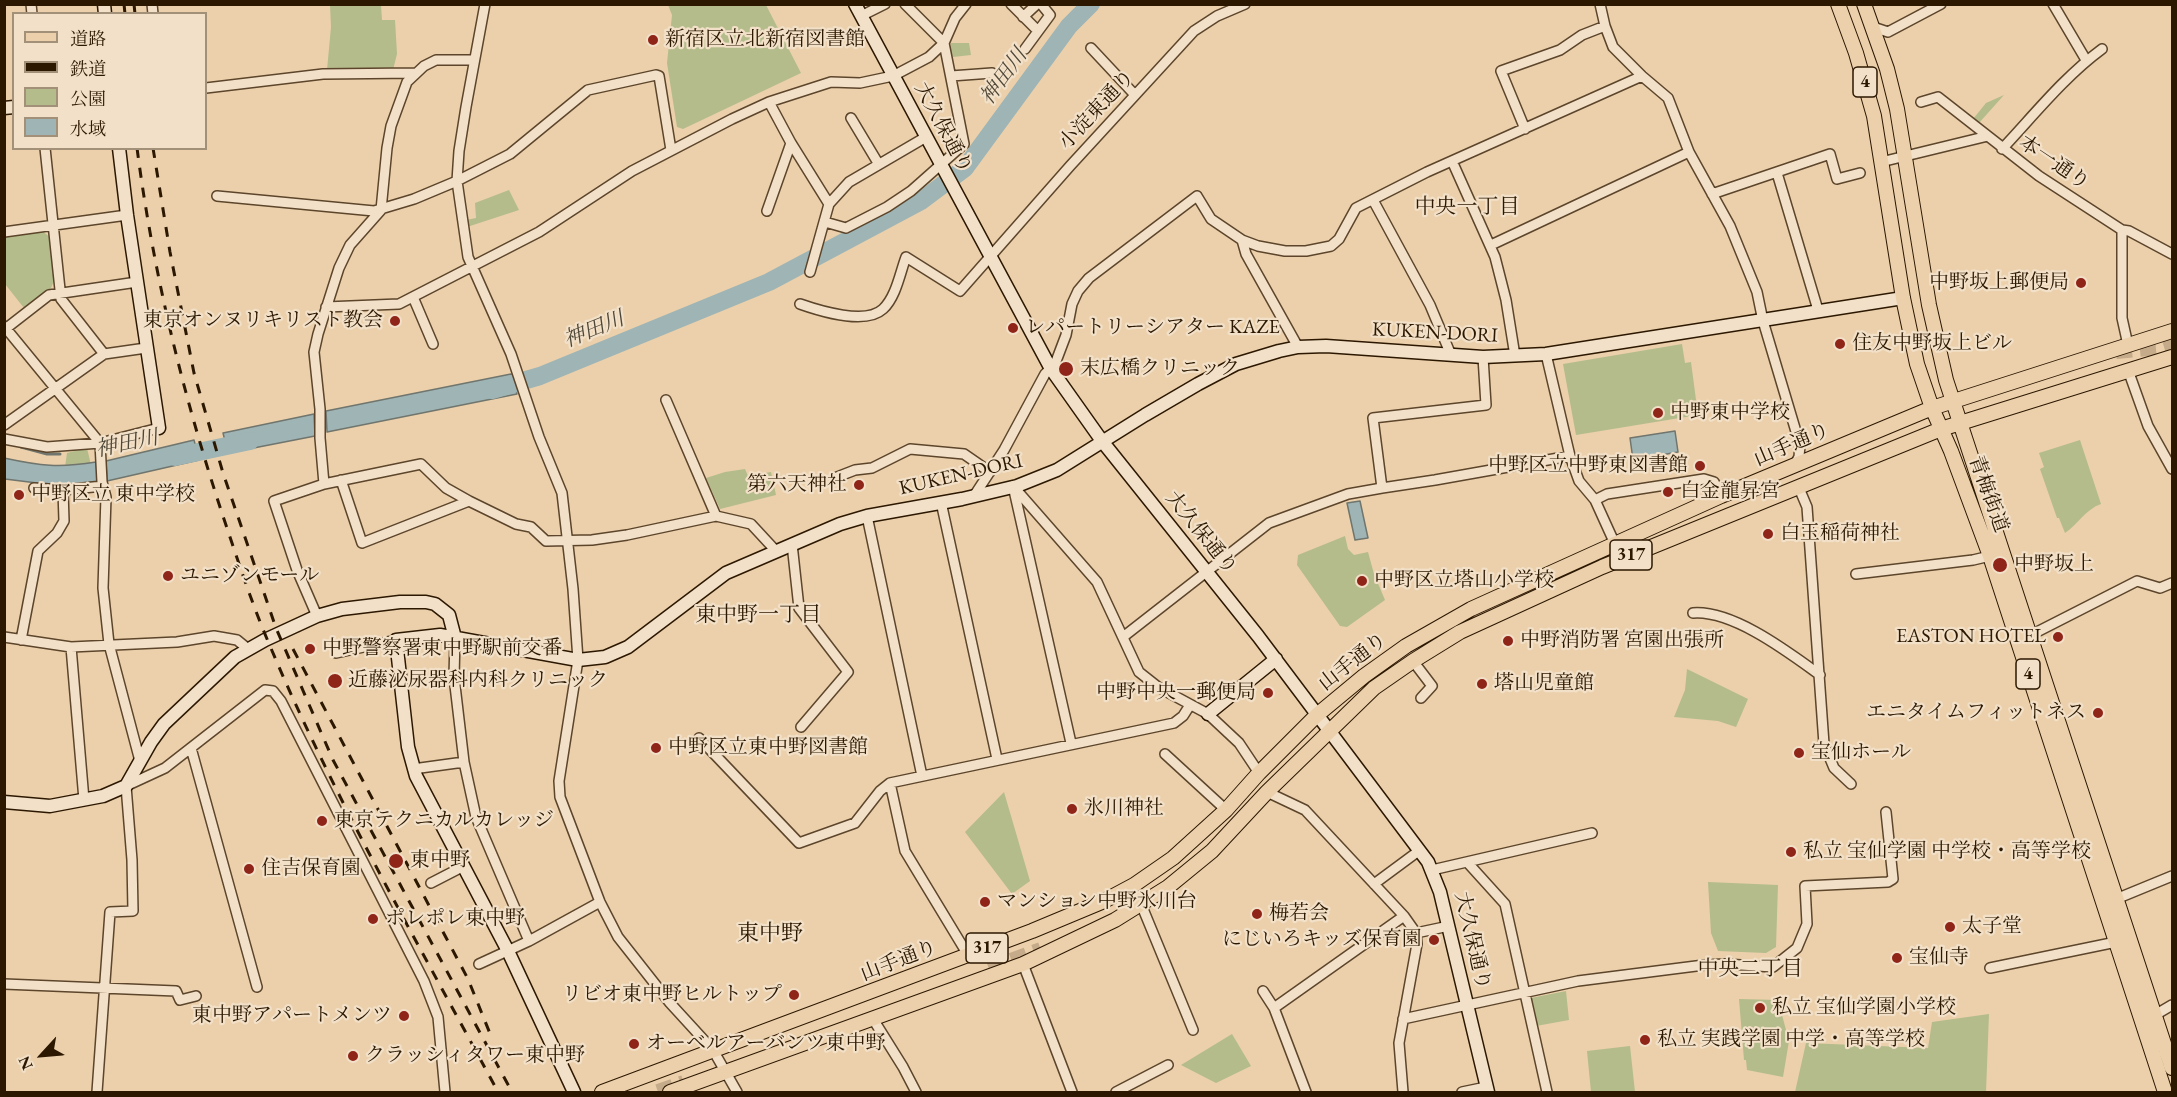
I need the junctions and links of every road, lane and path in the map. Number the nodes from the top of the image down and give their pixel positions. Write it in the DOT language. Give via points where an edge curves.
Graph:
graph roads {
  1 [pos="485,4"];
  2 [pos="885,4"];
  3 [pos="905,4"];
  4 [pos="966,4"];
  5 [pos="1011,4"];
  6 [pos="1039,4"];
  7 [pos="1245,4"];
  8 [pos="1600,4"];
  9 [pos="1838,4"];
  10 [pos="1864,4"];
  11 [pos="1941,4"];
  12 [pos="2053,4"];
  13 [pos="858,10"];
  14 [pos="1023,17"];
  15 [pos="1605,26"];
  16 [pos="1873,27"];
  17 [pos="1038,31"];
  18 [pos="944,43"];
  19 [pos="1091,48"];
  20 [pos="1024,49"];
  21 [pos="2102,49"];
  22 [pos="474,60"];
  23 [pos="2086,60"];
  24 [pos="415,73"];
  25 [pos="992,73"];
  26 [pos="951,76"];
  27 [pos="1642,76"];
  28 [pos="888,77"];
  29 [pos="207,88"];
  30 [pos="1135,95"];
  31 [pos="769,102"];
  32 [pos="1922,102"];
  33 [pos="851,118"];
  34 [pos="1525,129"];
  35 [pos="1988,136"];
  36 [pos="926,137"];
  37 [pos="791,143"];
  38 [pos="2002,149"];
  39 [pos="45,150"];
  40 [pos="119,150"];
  41 [pos="671,150"];
  42 [pos="1689,152"];
  43 [pos="1905,157"];
  44 [pos="1452,161"];
  45 [pos="1881,162"];
  46 [pos="878,163"];
  47 [pos="942,167"];
  48 [pos="1777,173"];
  49 [pos="1860,173"];
  50 [pos="457,181"];
  51 [pos="1712,194"];
  52 [pos="217,196"];
  53 [pos="1373,200"];
  54 [pos="829,204"];
  55 [pos="381,210"];
  56 [pos="767,211"];
  57 [pos="127,215"];
  58 [pos="825,222"];
  59 [pos="53,225"];
  60 [pos="2122,230"];
  61 [pos="4,232"];
  62 [pos="1242,240"];
  63 [pos="1491,245"];
  64 [pos="2172,254"];
  65 [pos="990,258"];
  66 [pos="472,266"];
  67 [pos="810,272"];
  68 [pos="137,282"];
  69 [pos="59,293"];
  70 [pos="413,297"];
  71 [pos="1903,298"];
  72 [pos="800,304"];
  73 [pos="326,307"];
  74 [pos="1818,310"];
  75 [pos="1763,321"];
  76 [pos="5,328"];
  77 [pos="2172,331"];
  78 [pos="433,344"];
  79 [pos="2128,345"];
  80 [pos="1298,347"];
  81 [pos="146,348"];
  82 [pos="104,354"];
  83 [pos="1546,354"];
  84 [pos="1451,355"];
  85 [pos="1515,356"];
  86 [pos="1483,357"];
  87 [pos="2172,357"];
  88 [pos="1051,369"];
  89 [pos="2128,370"];
  90 [pos="56,388"];
  91 [pos="666,400"];
  92 [pos="1952,400"];
  93 [pos="1932,408"];
  94 [pos="1959,423"];
  95 [pos="4,425"];
  96 [pos="159,428"];
  97 [pos="1883,428"];
  98 [pos="1941,429"];
  99 [pos="4,439"];
  100 [pos="1102,441"];
  101 [pos="100,443"];
  102 [pos="1891,448"];
  103 [pos="1570,456"];
  104 [pos="1794,466"];
  105 [pos="2172,469"];
  106 [pos="990,472"];
  107 [pos="837,477"];
  108 [pos="341,480"];
  109 [pos="103,484"];
  110 [pos="324,484"];
  111 [pos="1013,486"];
  112 [pos="34,488"];
  113 [pos="1382,488"];
  114 [pos="1799,488"];
  115 [pos="63,490"];
  116 [pos="974,496"];
  117 [pos="1721,496"];
  118 [pos="1596,500"];
  119 [pos="469,501"];
  120 [pos="941,502"];
  121 [pos="716,516"];
  122 [pos="867,516"];
  123 [pos="567,542"];
  124 [pos="792,543"];
  125 [pos="1615,544"];
  126 [pos="776,551"];
  127 [pos="1990,556"];
  128 [pos="1207,570"];
  129 [pos="1856,574"];
  130 [pos="2172,583"];
  131 [pos="1693,613"];
  132 [pos="317,616"];
  133 [pos="2030,636"];
  134 [pos="4,637"];
  135 [pos="1123,637"];
  136 [pos="455,638"];
  137 [pos="21,640"];
  138 [pos="396,640"];
  139 [pos="109,644"];
  140 [pos="71,647"];
  141 [pos="248,649"];
  142 [pos="336,653"];
  143 [pos="1275,659"];
  144 [pos="578,660"];
  145 [pos="1413,660"];
  146 [pos="1820,675"];
  147 [pos="1421,698"];
  148 [pos="1190,705"];
  149 [pos="1208,714"];
  150 [pos="1317,716"];
  151 [pos="801,727"];
  152 [pos="1329,731"];
  153 [pos="699,738"];
  154 [pos="1071,743"];
  155 [pos="190,748"];
  156 [pos="1165,754"];
  157 [pos="997,759"];
  158 [pos="140,761"];
  159 [pos="464,762"];
  160 [pos="413,769"];
  161 [pos="1259,773"];
  162 [pos="922,776"];
  163 [pos="890,783"];
  164 [pos="1851,784"];
  165 [pos="126,786"];
  166 [pos="1267,792"];
  167 [pos="84,800"];
  168 [pos="4,802"];
  169 [pos="1226,810"];
  170 [pos="1886,812"];
  171 [pos="1592,833"];
  172 [pos="1420,850"];
  173 [pos="1467,862"];
  174 [pos="464,866"];
  175 [pos="1432,870"];
  176 [pos="2172,876"];
  177 [pos="431,883"];
  178 [pos="1374,884"];
  179 [pos="2116,899"];
  180 [pos="600,902"];
  181 [pos="1141,904"];
  182 [pos="1404,916"];
  183 [pos="1449,926"];
  184 [pos="1416,933"];
  185 [pos="529,941"];
  186 [pos="2123,941"];
  187 [pos="508,951"];
  188 [pos="968,955"];
  189 [pos="479,964"];
  190 [pos="1023,964"];
  191 [pos="1990,968"];
  192 [pos="4,984"];
  193 [pos="257,987"];
  194 [pos="105,988"];
  195 [pos="1263,991"];
  196 [pos="1523,993"];
  197 [pos="196,996"];
  198 [pos="1467,1005"];
  199 [pos="2172,1005"];
  200 [pos="1274,1008"];
  201 [pos="2155,1016"];
  202 [pos="873,1018"];
  203 [pos="1403,1019"];
  204 [pos="1193,1030"];
  205 [pos="713,1050"];
  206 [pos="1168,1065"];
  207 [pos="2172,1068"];
  208 [pos="725,1072"];
  209 [pos="735,1089"];
  210 [pos="1487,1090"];
  211 [pos="97,1092"];
  212 [pos="445,1092"];
  213 [pos="574,1092"];
  214 [pos="602,1092"];
  215 [pos="670,1092"];
  216 [pos="916,1092"];
  217 [pos="1072,1092"];
  218 [pos="1116,1092"];
  219 [pos="1306,1092"];
  220 [pos="1403,1092"];
  221 [pos="1462,1092"];
  222 [pos="1547,1092"];
  223 [pos="2165,1092"];
  1 -- 22 [label="street"];
  2 -- 13 [label="street"];
  3 -- 18 [label="street"];
  4 -- 18 [label="street"];
  5 -- 14 [label="street"];
  6 -- 14 [label="street"];
  6 -- 17 [label="street" via="1050,15"];
  7 -- 30 [label="street, 小淀東通り" via="1203,23"];
  8 -- 15 [label="street"];
  9 -- 45 [label="main road, 青梅街道 / 4" via="1868,94"];
  10 -- 16 [label="main road, 青梅街道 / 4"];
  11 -- 16 [label="street" via="1888,32"];
  12 -- 23 [label="street"];
  13 -- 28 [label="street, 大久保通り"];
  14 -- 17 [label="street"];
  15 -- 27 [label="street" via="1613,47"];
  15 -- 34 [label="street" via="1560,50 1501,70"];
  16 -- 43 [label="main road, 青梅街道 / 4" via="1895,99"];
  17 -- 20 [label="street"];
  18 -- 26 [label="street"];
  18 -- 28 [label="street" via="929,57"];
  19 -- 30 [label="street"];
  21 -- 23 [label="street"];
  22 -- 24 [label="street" via="436,60"];
  22 -- 50 [label="street"];
  23 -- 38 [label="street"];
  24 -- 29 [label="street" via="323,74"];
  24 -- 55 [label="street" via="407,82 391,126"];
  25 -- 26 [label="street"];
  26 -- 47 [label="street" via="964,144"];
  27 -- 34 [label="street"];
  27 -- 42 [label="street" via="1668,98"];
  28 -- 31 [label="street" via="860,83 831,82"];
  28 -- 36 [label="street, 大久保通り"];
  30 -- 65 [label="street, 小淀東通り"];
  31 -- 37 [label="street"];
  31 -- 41 [label="street"];
  32 -- 35 [label="street, 本一通り" via="1938,98"];
  33 -- 46 [label="street"];
  34 -- 44 [label="street"];
  35 -- 38 [label="street, 本一通り"];
  35 -- 43 [label="street"];
  36 -- 46 [label="street"];
  36 -- 47 [label="street, 大久保通り"];
  37 -- 54 [label="street"];
  37 -- 56 [label="street"];
  38 -- 60 [label="street, 本一通り"];
  39 -- 59 [label="street"];
  40 -- 57 [label="street"];
  41 -- 50 [label="street" via="656,75 588,90 510,154"];
  41 -- 66 [label="street" via="539,232"];
  42 -- 51 [label="street"];
  42 -- 63 [label="street"];
  43 -- 45 [label="street"];
  43 -- 92 [label="main road, 青梅街道 / 4" via="1929,305"];
  44 -- 53 [label="street"];
  44 -- 63 [label="street"];
  45 -- 71 [label="main road, 青梅街道 / 4"];
  46 -- 54 [label="street" via="849,182"];
  47 -- 58 [label="street" via="896,202 846,228"];
  47 -- 65 [label="street, 大久保通り"];
  48 -- 49 [label="street" via="1830,154 1837,179"];
  48 -- 51 [label="street"];
  48 -- 74 [label="street"];
  50 -- 55 [label="street"];
  50 -- 66 [label="street"];
  51 -- 75 [label="street" via="1750,272"];
  52 -- 55 [label="street"];
  53 -- 62 [label="street" via="1356,208 1331,246 1285,251"];
  53 -- 84 [label="street" via="1430,304"];
  54 -- 58 [label="street"];
  55 -- 73 [label="street" via="350,245"];
  57 -- 59 [label="street"];
  57 -- 68 [label="street"];
  58 -- 67 [label="street"];
  59 -- 61 [label="street"];
  59 -- 69 [label="street"];
  60 -- 64 [label="street, 本一通り"];
  60 -- 79 [label="street" via="2122,318"];
  62 -- 80 [label="street"];
  62 -- 88 [label="street" via="1211,219 1197,196 1089,278 1078,291 1066,335"];
  63 -- 85 [label="street" via="1506,300"];
  65 -- 72 [label="street, 小淀東通り" via="960,291 906,257 894,293 883,310 866,315 835,315"];
  65 -- 88 [label="street, 大久保通り"];
  66 -- 70 [label="street"];
  66 -- 123 [label="street" via="562,493"];
  68 -- 69 [label="street"];
  68 -- 81 [label="street"];
  69 -- 76 [label="street"];
  69 -- 82 [label="street"];
  70 -- 73 [label="street" via="399,304"];
  70 -- 78 [label="street"];
  71 -- 74 [label="street, KUKEN-DORI"];
  71 -- 93 [label="main road, 青梅街道 / 4" via="1917,364"];
  73 -- 110 [label="street" via="314,352"];
  74 -- 75 [label="street, KUKEN-DORI"];
  75 -- 83 [label="street, KUKEN-DORI"];
  75 -- 104 [label="street" via="1800,446"];
  76 -- 90 [label="street"];
  77 -- 79 [label="main road, 山手通り / 317"];
  79 -- 92 [label="main road, 山手通り / 317"];
  80 -- 84 [label="street, KUKEN-DORI"];
  80 -- 100 [label="street, KUKEN-DORI" via="1236,364"];
  81 -- 82 [label="street"];
  81 -- 96 [label="street"];
  82 -- 90 [label="street"];
  83 -- 85 [label="street, KUKEN-DORI"];
  83 -- 103 [label="street"];
  84 -- 86 [label="street, KUKEN-DORI"];
  85 -- 86 [label="street, KUKEN-DORI"];
  86 -- 113 [label="street" via="1486,405 1373,418"];
  87 -- 89 [label="main road, 山手通り / 317"];
  88 -- 100 [label="street, 大久保通り"];
  88 -- 106 [label="street"];
  89 -- 94 [label="main road, 山手通り / 317"];
  89 -- 105 [label="street" via="2148,426"];
  90 -- 95 [label="street"];
  90 -- 101 [label="street"];
  91 -- 121 [label="street"];
  92 -- 93 [label="main road, 山手通り / 317"];
  92 -- 94 [label="main road, 青梅街道 / 4"];
  93 -- 97 [label="main road, 山手通り / 317"];
  93 -- 98 [label="main road, 青梅街道 / 4"];
  94 -- 98 [label="main road, 山手通り / 317"];
  94 -- 133 [label="main road, 青梅街道 / 4"];
  96 -- 101 [label="street"];
  97 -- 102 [label="main road"];
  97 -- 104 [label="main road, 山手通り / 317"];
  98 -- 102 [label="main road, 山手通り / 317"];
  98 -- 127 [label="main road, 青梅街道 / 4"];
  99 -- 101 [label="street" via="47,447"];
  100 -- 111 [label="street, KUKEN-DORI" via="1057,470"];
  100 -- 128 [label="street, 大久保通り"];
  101 -- 109 [label="street"];
  102 -- 114 [label="main road, 山手通り / 317"];
  103 -- 113 [label="street"];
  103 -- 118 [label="street" via="1579,481"];
  104 -- 117 [label="main road, 山手通り / 317"];
  106 -- 107 [label="street" via="964,454 910,449 872,468"];
  106 -- 116 [label="street"];
  108 -- 110 [label="street"];
  108 -- 119 [label="street" via="421,464 446,488"];
  108 -- 119 [label="street" via="362,543"];
  109 -- 115 [label="street"];
  109 -- 139 [label="street" via="103,588"];
  110 -- 132 [label="street" via="274,501"];
  111 -- 116 [label="street, KUKEN-DORI"];
  111 -- 135 [label="street" via="1096,582"];
  111 -- 154 [label="street"];
  112 -- 115 [label="street"];
  113 -- 128 [label="street" via="1348,494 1269,523"];
  114 -- 145 [label="main road, 山手通り / 317" via="1602,567 1460,632"];
  114 -- 146 [label="street" via="1807,507"];
  115 -- 137 [label="street" via="64,521 38,551"];
  116 -- 120 [label="street, KUKEN-DORI"];
  117 -- 118 [label="street" via="1714,482 1704,479 1607,494"];
  117 -- 125 [label="main road, 山手通り / 317"];
  118 -- 125 [label="street"];
  119 -- 123 [label="street" via="516,524 531,527 546,541"];
  120 -- 122 [label="street, KUKEN-DORI"];
  120 -- 157 [label="street"];
  121 -- 123 [label="street" via="627,535"];
  121 -- 126 [label="street" via="751,524"];
  122 -- 124 [label="street, KUKEN-DORI"];
  122 -- 162 [label="street"];
  123 -- 144 [label="street"];
  124 -- 126 [label="street, KUKEN-DORI"];
  124 -- 151 [label="street" via="800,609 848,672"];
  125 -- 150 [label="main road, 山手通り / 317" via="1471,609 1406,646"];
  126 -- 144 [label="street, KUKEN-DORI" via="710,583 628,647 605,657"];
  127 -- 129 [label="street"];
  127 -- 186 [label="main road, 青梅街道 / 4"];
  128 -- 135 [label="street"];
  128 -- 143 [label="street, 大久保通り"];
  130 -- 133 [label="street" via="2160,588 2137,581"];
  131 -- 146 [label="street" via="1736,622"];
  132 -- 136 [label="street" via="342,609 426,602 449,615"];
  132 -- 141 [label="street"];
  133 -- 179 [label="main road, 青梅街道 / 4"];
  134 -- 137 [label="street"];
  135 -- 148 [label="street" via="1139,672"];
  136 -- 138 [label="street, KUKEN-DORI"];
  136 -- 144 [label="street, KUKEN-DORI"];
  136 -- 159 [label="street" via="454,677"];
  137 -- 140 [label="street"];
  138 -- 142 [label="street"];
  138 -- 160 [label="street"];
  139 -- 140 [label="street"];
  139 -- 141 [label="street" via="177,642 214,636 237,640"];
  139 -- 158 [label="street"];
  140 -- 167 [label="street"];
  141 -- 158 [label="street" via="170,718"];
  143 -- 149 [label="street"];
  143 -- 150 [label="street, 大久保通り"];
  144 -- 180 [label="street" via="559,790"];
  145 -- 147 [label="street" via="1432,686"];
  145 -- 152 [label="main road, 山手通り / 317" via="1374,688"];
  146 -- 164 [label="street" via="1824,744 1834,768"];
  148 -- 149 [label="street"];
  148 -- 154 [label="street" via="1174,723"];
  149 -- 161 [label="street" via="1239,743"];
  150 -- 152 [label="street, 大久保通り"];
  150 -- 161 [label="main road, 山手通り / 317"];
  152 -- 166 [label="main road, 山手通り / 317"];
  152 -- 172 [label="street, 大久保通り"];
  153 -- 163 [label="street" via="799,843 855,823"];
  154 -- 157 [label="street"];
  155 -- 165 [label="street" via="165,768"];
  155 -- 193 [label="street"];
  155 -- 212 [label="street" via="266,690 273,691 281,701 424,981 438,1017"];
  156 -- 169 [label="street"];
  157 -- 162 [label="street"];
  158 -- 165 [label="street"];
  159 -- 160 [label="street"];
  159 -- 185 [label="street" via="476,817"];
  160 -- 174 [label="street"];
  161 -- 169 [label="main road, 山手通り / 317"];
  162 -- 163 [label="street"];
  163 -- 188 [label="street" via="905,851"];
  165 -- 167 [label="street"];
  165 -- 194 [label="street" via="133,911 110,912"];
  166 -- 178 [label="street" via="1305,810"];
  166 -- 181 [label="main road, 山手通り / 317" via="1212,851"];
  167 -- 168 [label="street" via="50,806"];
  169 -- 188 [label="main road, 山手通り / 317" via="1173,858 1134,885"];
  170 -- 196 [label="street" via="1893,879 1804,886 1807,924 1797,948 1773,967 1704,965 1578,981"];
  171 -- 173 [label="street"];
  172 -- 175 [label="street, 大久保通り"];
  172 -- 178 [label="street"];
  173 -- 175 [label="street"];
  173 -- 196 [label="street" via="1505,904"];
  174 -- 177 [label="street"];
  174 -- 187 [label="street"];
  175 -- 183 [label="street, 大久保通り"];
  176 -- 179 [label="street"];
  178 -- 182 [label="street"];
  179 -- 186 [label="main road, 青梅街道 / 4"];
  180 -- 185 [label="street"];
  180 -- 205 [label="street" via="618,937"];
  181 -- 190 [label="main road, 山手通り / 317"];
  181 -- 204 [label="street"];
  182 -- 184 [label="street"];
  182 -- 200 [label="street"];
  183 -- 184 [label="street"];
  183 -- 198 [label="street, 大久保通り"];
  184 -- 203 [label="street"];
  185 -- 187 [label="street"];
  186 -- 191 [label="street"];
  186 -- 201 [label="main road, 青梅街道 / 4"];
  186 -- 223 [label="main road, 青梅街道 / 4"];
  187 -- 189 [label="street"];
  187 -- 213 [label="street"];
  188 -- 205 [label="main road, 山手通り / 317"];
  190 -- 202 [label="main road, 山手通り / 317"];
  190 -- 217 [label="street"];
  192 -- 194 [label="street"];
  194 -- 197 [label="street" via="176,991 180,1000"];
  194 -- 211 [label="street"];
  195 -- 200 [label="street"];
  196 -- 198 [label="street"];
  196 -- 222 [label="street"];
  198 -- 203 [label="street"];
  198 -- 210 [label="street, 大久保通り"];
  199 -- 201 [label="street"];
  200 -- 219 [label="street"];
  201 -- 207 [label="main road, 青梅街道 / 4"];
  202 -- 208 [label="main road, 山手通り / 317"];
  202 -- 216 [label="street"];
  203 -- 220 [label="street" via="1399,1042"];
  205 -- 208 [label="street"];
  205 -- 214 [label="main road, 山手通り / 317"];
  206 -- 218 [label="street"];
  208 -- 209 [label="street"];
  208 -- 215 [label="main road, 山手通り / 317"];
  210 -- 221 [label="street"];
}
